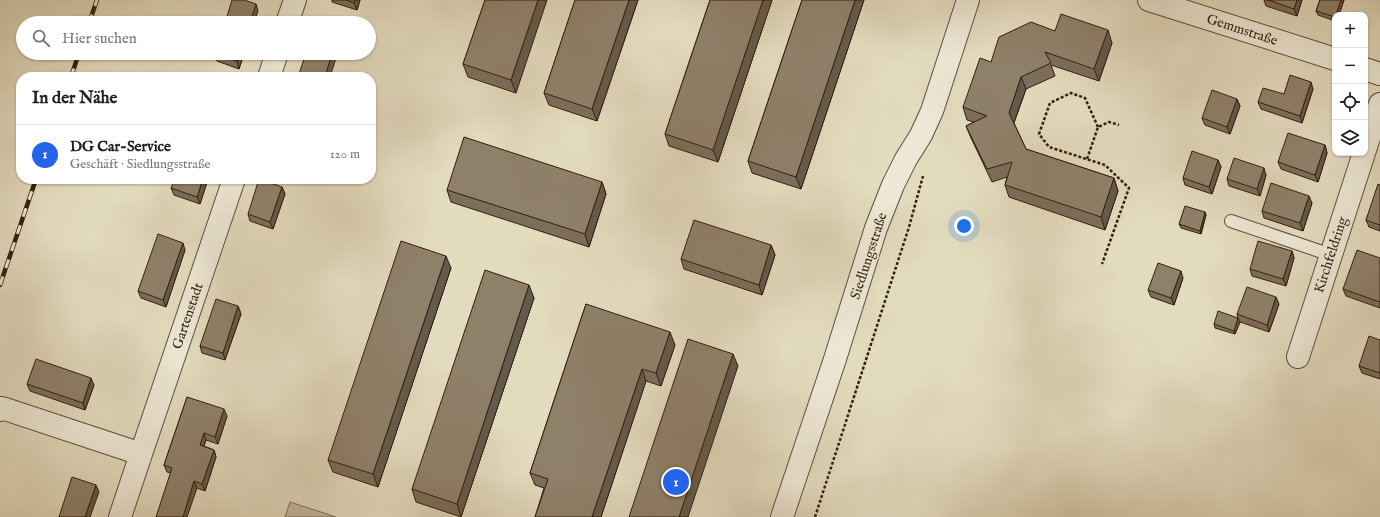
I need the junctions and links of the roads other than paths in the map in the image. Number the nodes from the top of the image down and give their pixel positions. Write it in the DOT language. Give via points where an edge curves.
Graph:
graph roads {
  1 [pos="295,0"];
  2 [pos="968,0"];
  3 [pos="1149,0"];
  4 [pos="289,16"];
  5 [pos="1332,58"];
  6 [pos="275,60"];
  7 [pos="1368,70"];
  8 [pos="271,72"];
  9 [pos="1380,74"];
  10 [pos="1380,104"];
  11 [pos="1368,142"];
  12 [pos="1364,156"];
  13 [pos="232,184"];
  14 [pos="1232,221"];
  15 [pos="1331,255"];
  16 [pos="1298,357"];
  17 [pos="0,410"];
  18 [pos="141,454"];
  19 [pos="120,517"];
  20 [pos="782,517"];
  1 -- 4 [label="street"];
  2 -- 20 [label="street, Siedlungsstraße" via="932,111 893,185 876,228"];
  3 -- 5 [label="street, Gemmstraße"];
  6 -- 8 [label="street"];
  7 -- 9 [label="street"];
  10 -- 11 [label="street, Kirchfeldring"];
  12 -- 15 [label="street, Kirchfeldring"];
  13 -- 18 [label="street, Gartenstadt"];
  14 -- 15 [label="lane"];
  15 -- 16 [label="street, Kirchfeldring"];
  17 -- 18 [label="street" via="2,408"];
  18 -- 19 [label="street, Gartenstadt"];
}
